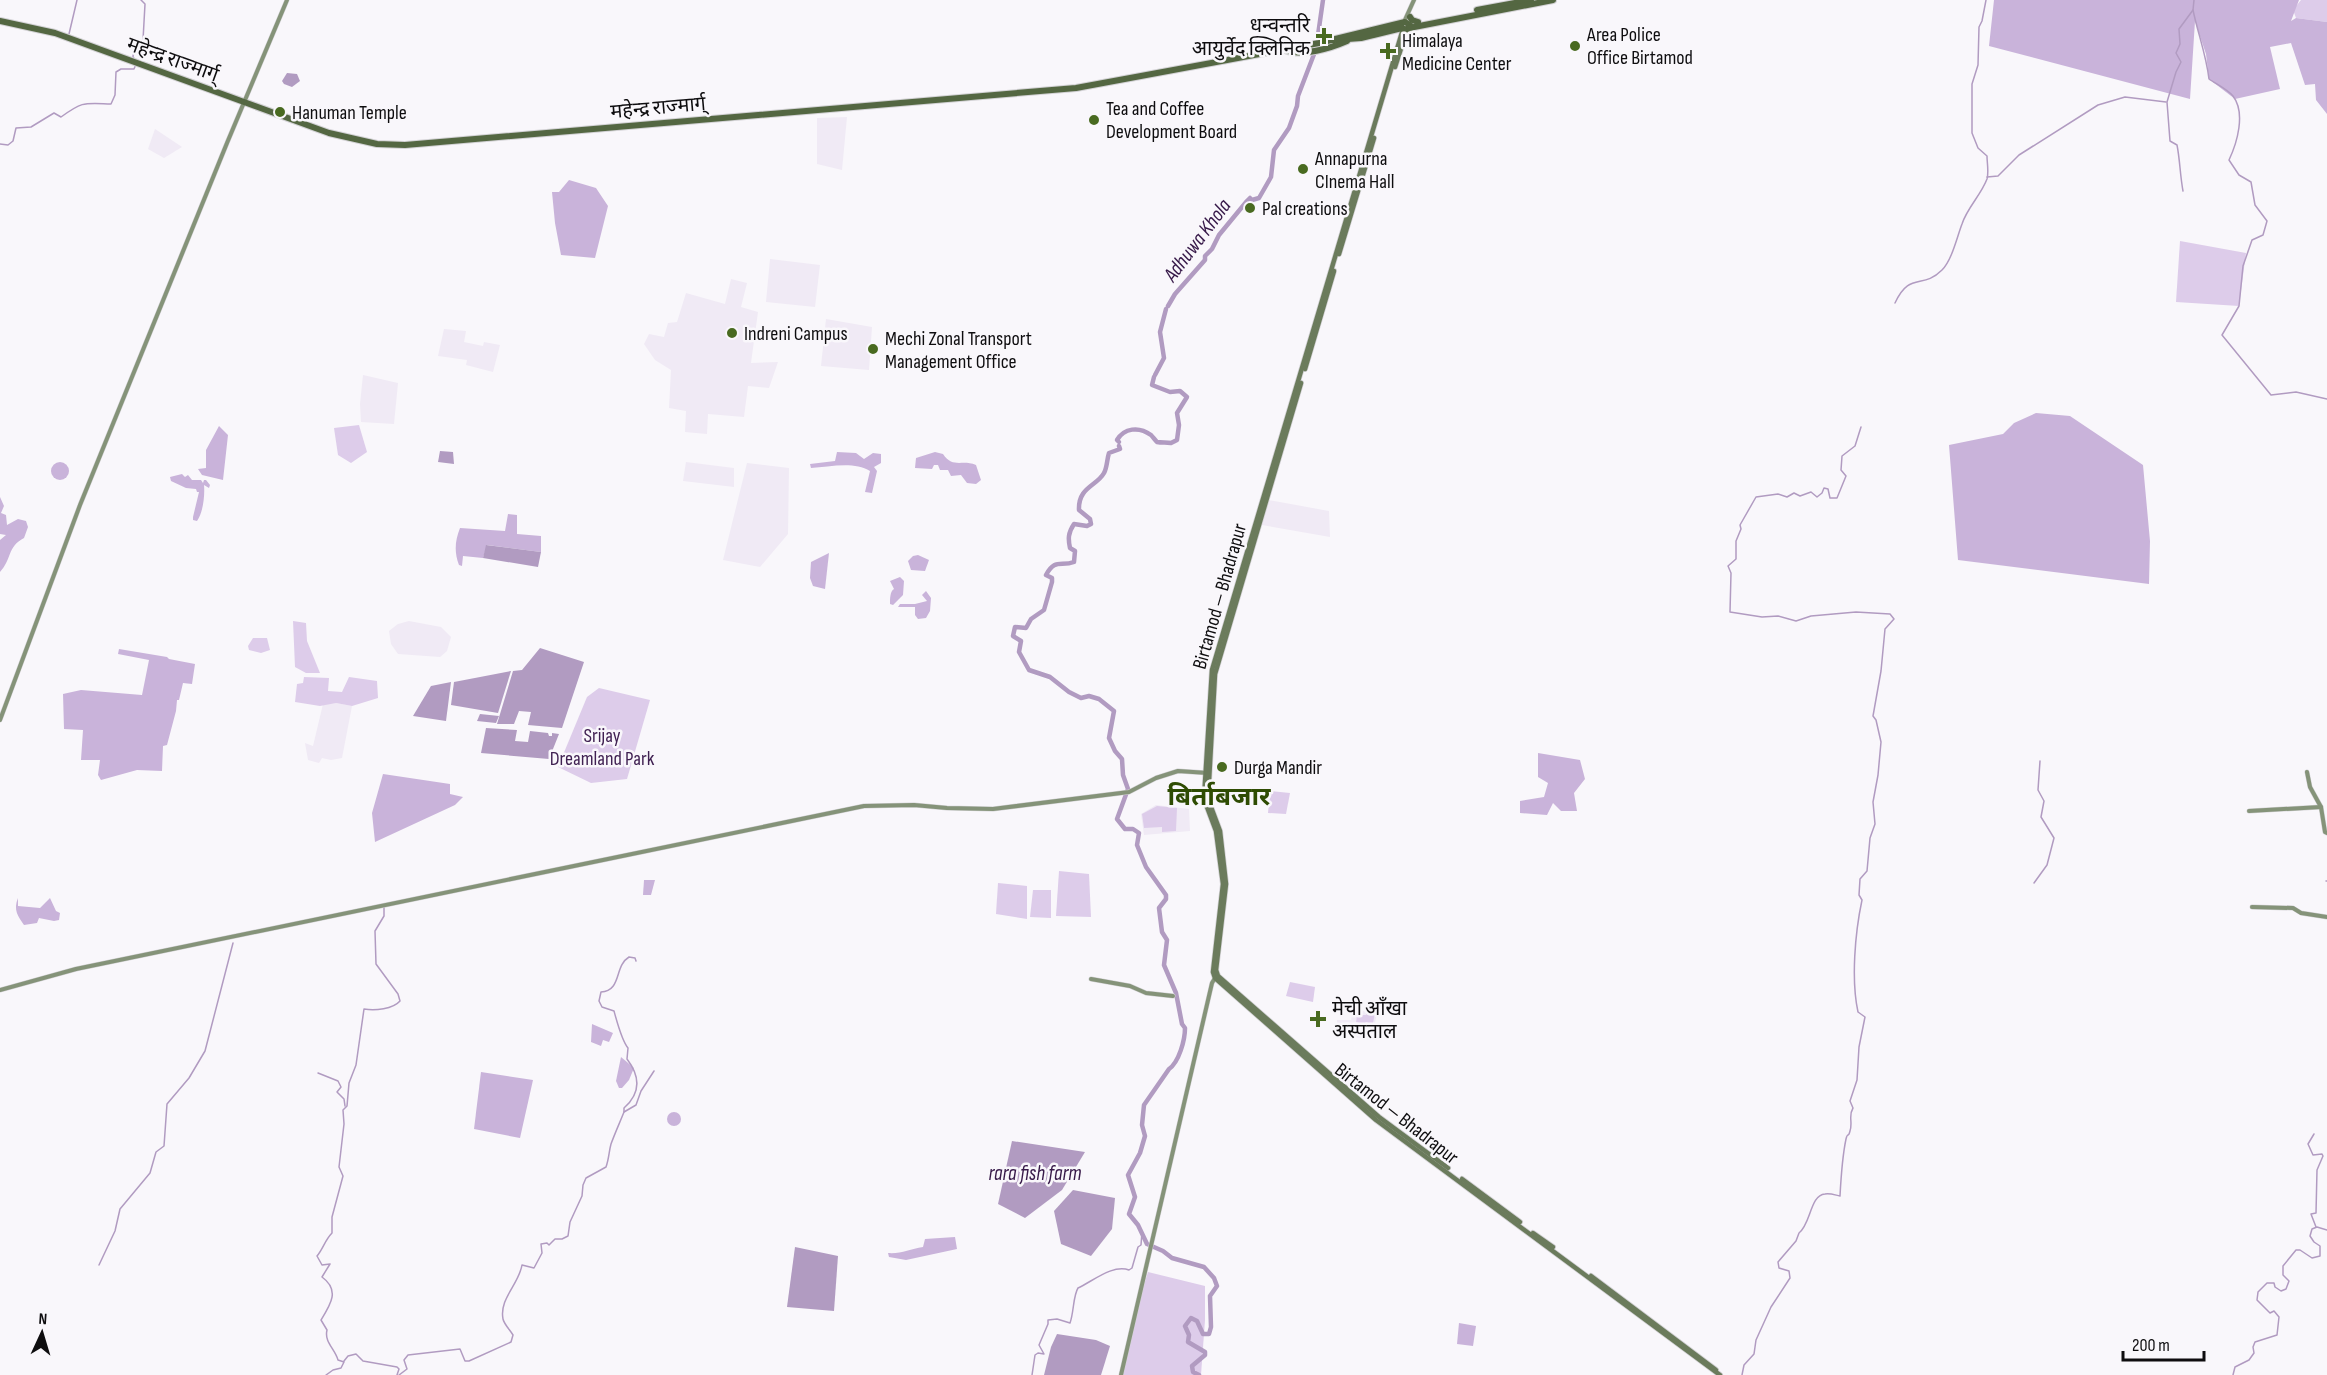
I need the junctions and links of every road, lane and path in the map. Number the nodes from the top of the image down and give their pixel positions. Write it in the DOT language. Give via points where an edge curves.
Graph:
graph roads {
  1 [pos="287,0"];
  2 [pos="1414,0"];
  3 [pos="1532,0"];
  4 [pos="1553,0"];
  5 [pos="1412,6"];
  6 [pos="0,21"];
  7 [pos="1406,26"];
  8 [pos="1353,36"];
  9 [pos="1313,44"];
  10 [pos="245,103"];
  11 [pos="0,720"];
  12 [pos="2307,772"];
  13 [pos="1207,773"];
  14 [pos="2321,807"];
  15 [pos="2249,811"];
  16 [pos="2327,833"];
  17 [pos="2252,908"];
  18 [pos="2327,917"];
  19 [pos="1216,977"];
  20 [pos="1091,978"];
  21 [pos="0,990"];
  22 [pos="1173,996"];
  23 [pos="1121,1375"];
  24 [pos="1720,1375"];
  1 -- 10 [label="street"];
  2 -- 5 [label="street"];
  3 -- 7 [label="highway" via="1412,20"];
  4 -- 7 [label="highway, महेन्द्र राज्मार्ग्"];
  5 -- 7 [label="street"];
  5 -- 7 [label="street"];
  6 -- 10 [label="highway, महेन्द्र राज्मार्ग्" via="55,33"];
  7 -- 8 [label="highway, महेन्द्र राज्मार्ग्"];
  7 -- 8 [label="highway, महेन्द्र राज्मार्ग्"];
  7 -- 13 [label="main road, Birtamod — Bhadrapur" via="1215,674"];
  8 -- 9 [label="highway, महेन्द्र राज्मार्ग्"];
  8 -- 9 [label="highway" via="1325,37"];
  8 -- 9 [label="highway" via="1328,47"];
  9 -- 10 [label="highway, महेन्द्र राज्मार्ग्" via="1060,90 405,145 347,138"];
  10 -- 11 [label="street" via="80,505"];
  12 -- 14 [label="street"];
  13 -- 19 [label="main road, Birtamod — Bhadrapur" via="1208,799 1222,842 1224,897"];
  13 -- 21 [label="street" via="1178,771 1128,792 992,809 864,806 76,969"];
  14 -- 15 [label="street"];
  14 -- 16 [label="street"];
  17 -- 18 [label="street" via="2293,908"];
  19 -- 23 [label="street"];
  19 -- 24 [label="main road, Birtamod — Bhadrapur" via="1362,1105 1672,1335"];
  20 -- 22 [label="street"];
}
